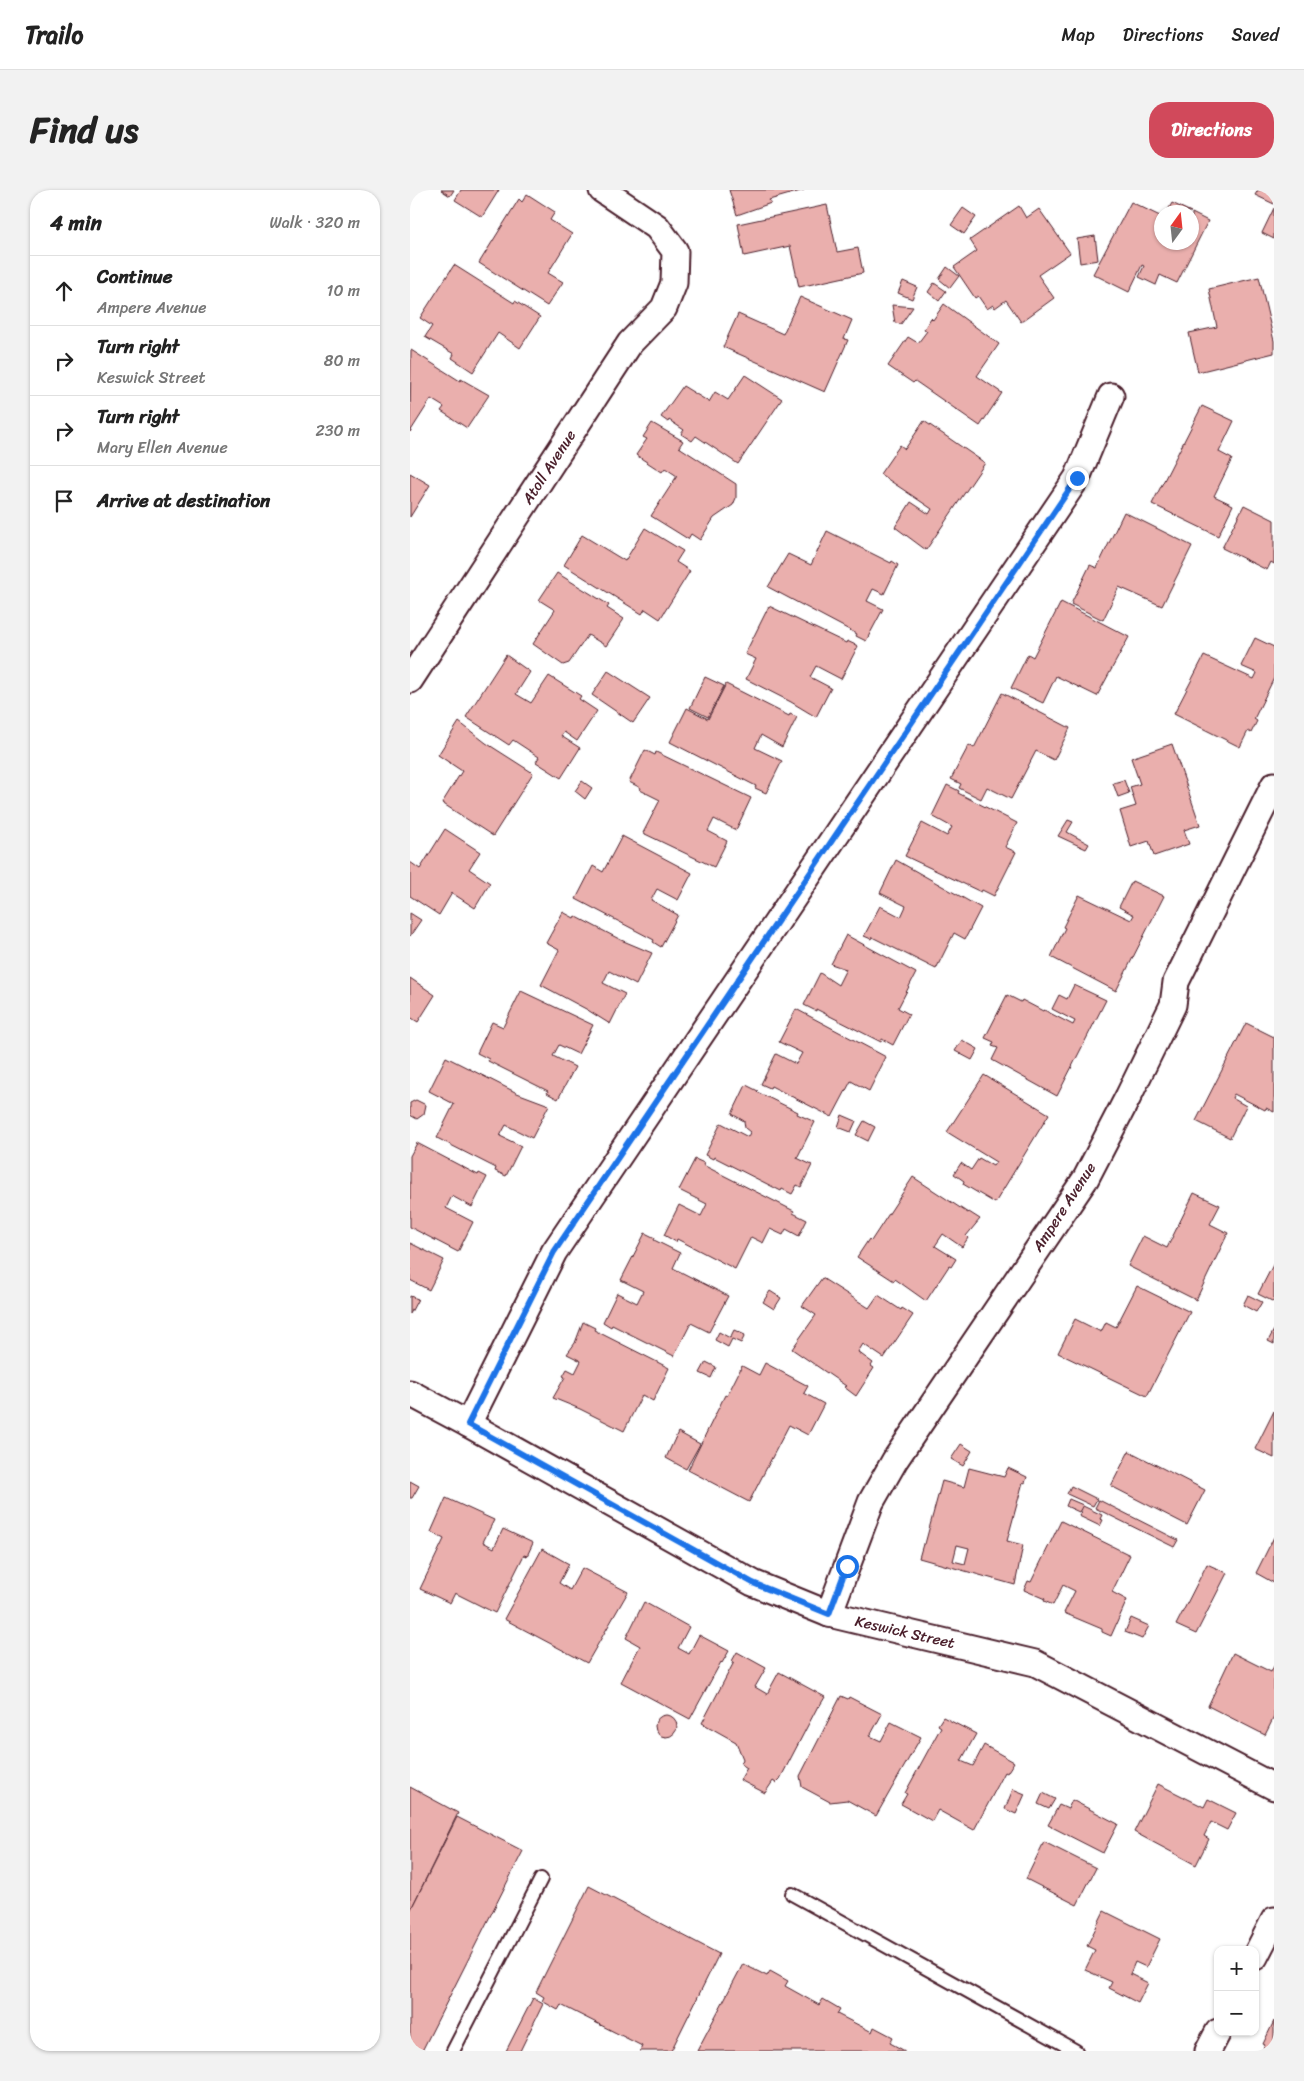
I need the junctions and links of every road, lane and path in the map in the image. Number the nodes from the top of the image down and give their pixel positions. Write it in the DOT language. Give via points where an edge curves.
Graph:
graph roads {
  1 [pos="602,190"];
  2 [pos="1111,396"];
  3 [pos="410,680"];
  4 [pos="1274,785"];
  5 [pos="410,1393"];
  6 [pos="468,1424"];
  7 [pos="829,1614"];
  8 [pos="1274,1787"];
  9 [pos="541,1879"];
  10 [pos="792,1894"];
  11 [pos="1274,1920"];
  12 [pos="1259,1949"];
  13 [pos="1216,2036"];
  14 [pos="453,2051"];
  15 [pos="1076,2051"];
  16 [pos="1208,2051"];
  1 -- 3 [label="street, Atoll Avenue" via="657,227 675,251 674,283 664,308 630,343"];
  2 -- 6 [label="street" via="1077,478 554,1252"];
  4 -- 7 [label="street, Ampere Avenue" via="1176,982 1173,1005 1086,1178 895,1460 872,1502"];
  5 -- 6 [label="street, Keswick Street"];
  6 -- 7 [label="street, Keswick Street" via="753,1583"];
  7 -- 8 [label="street, Keswick Street" via="1035,1663"];
  9 -- 14 [label="lane"];
  10 -- 15 [label="lane"];
  11 -- 12 [label="street"];
  13 -- 16 [label="street"];
}
